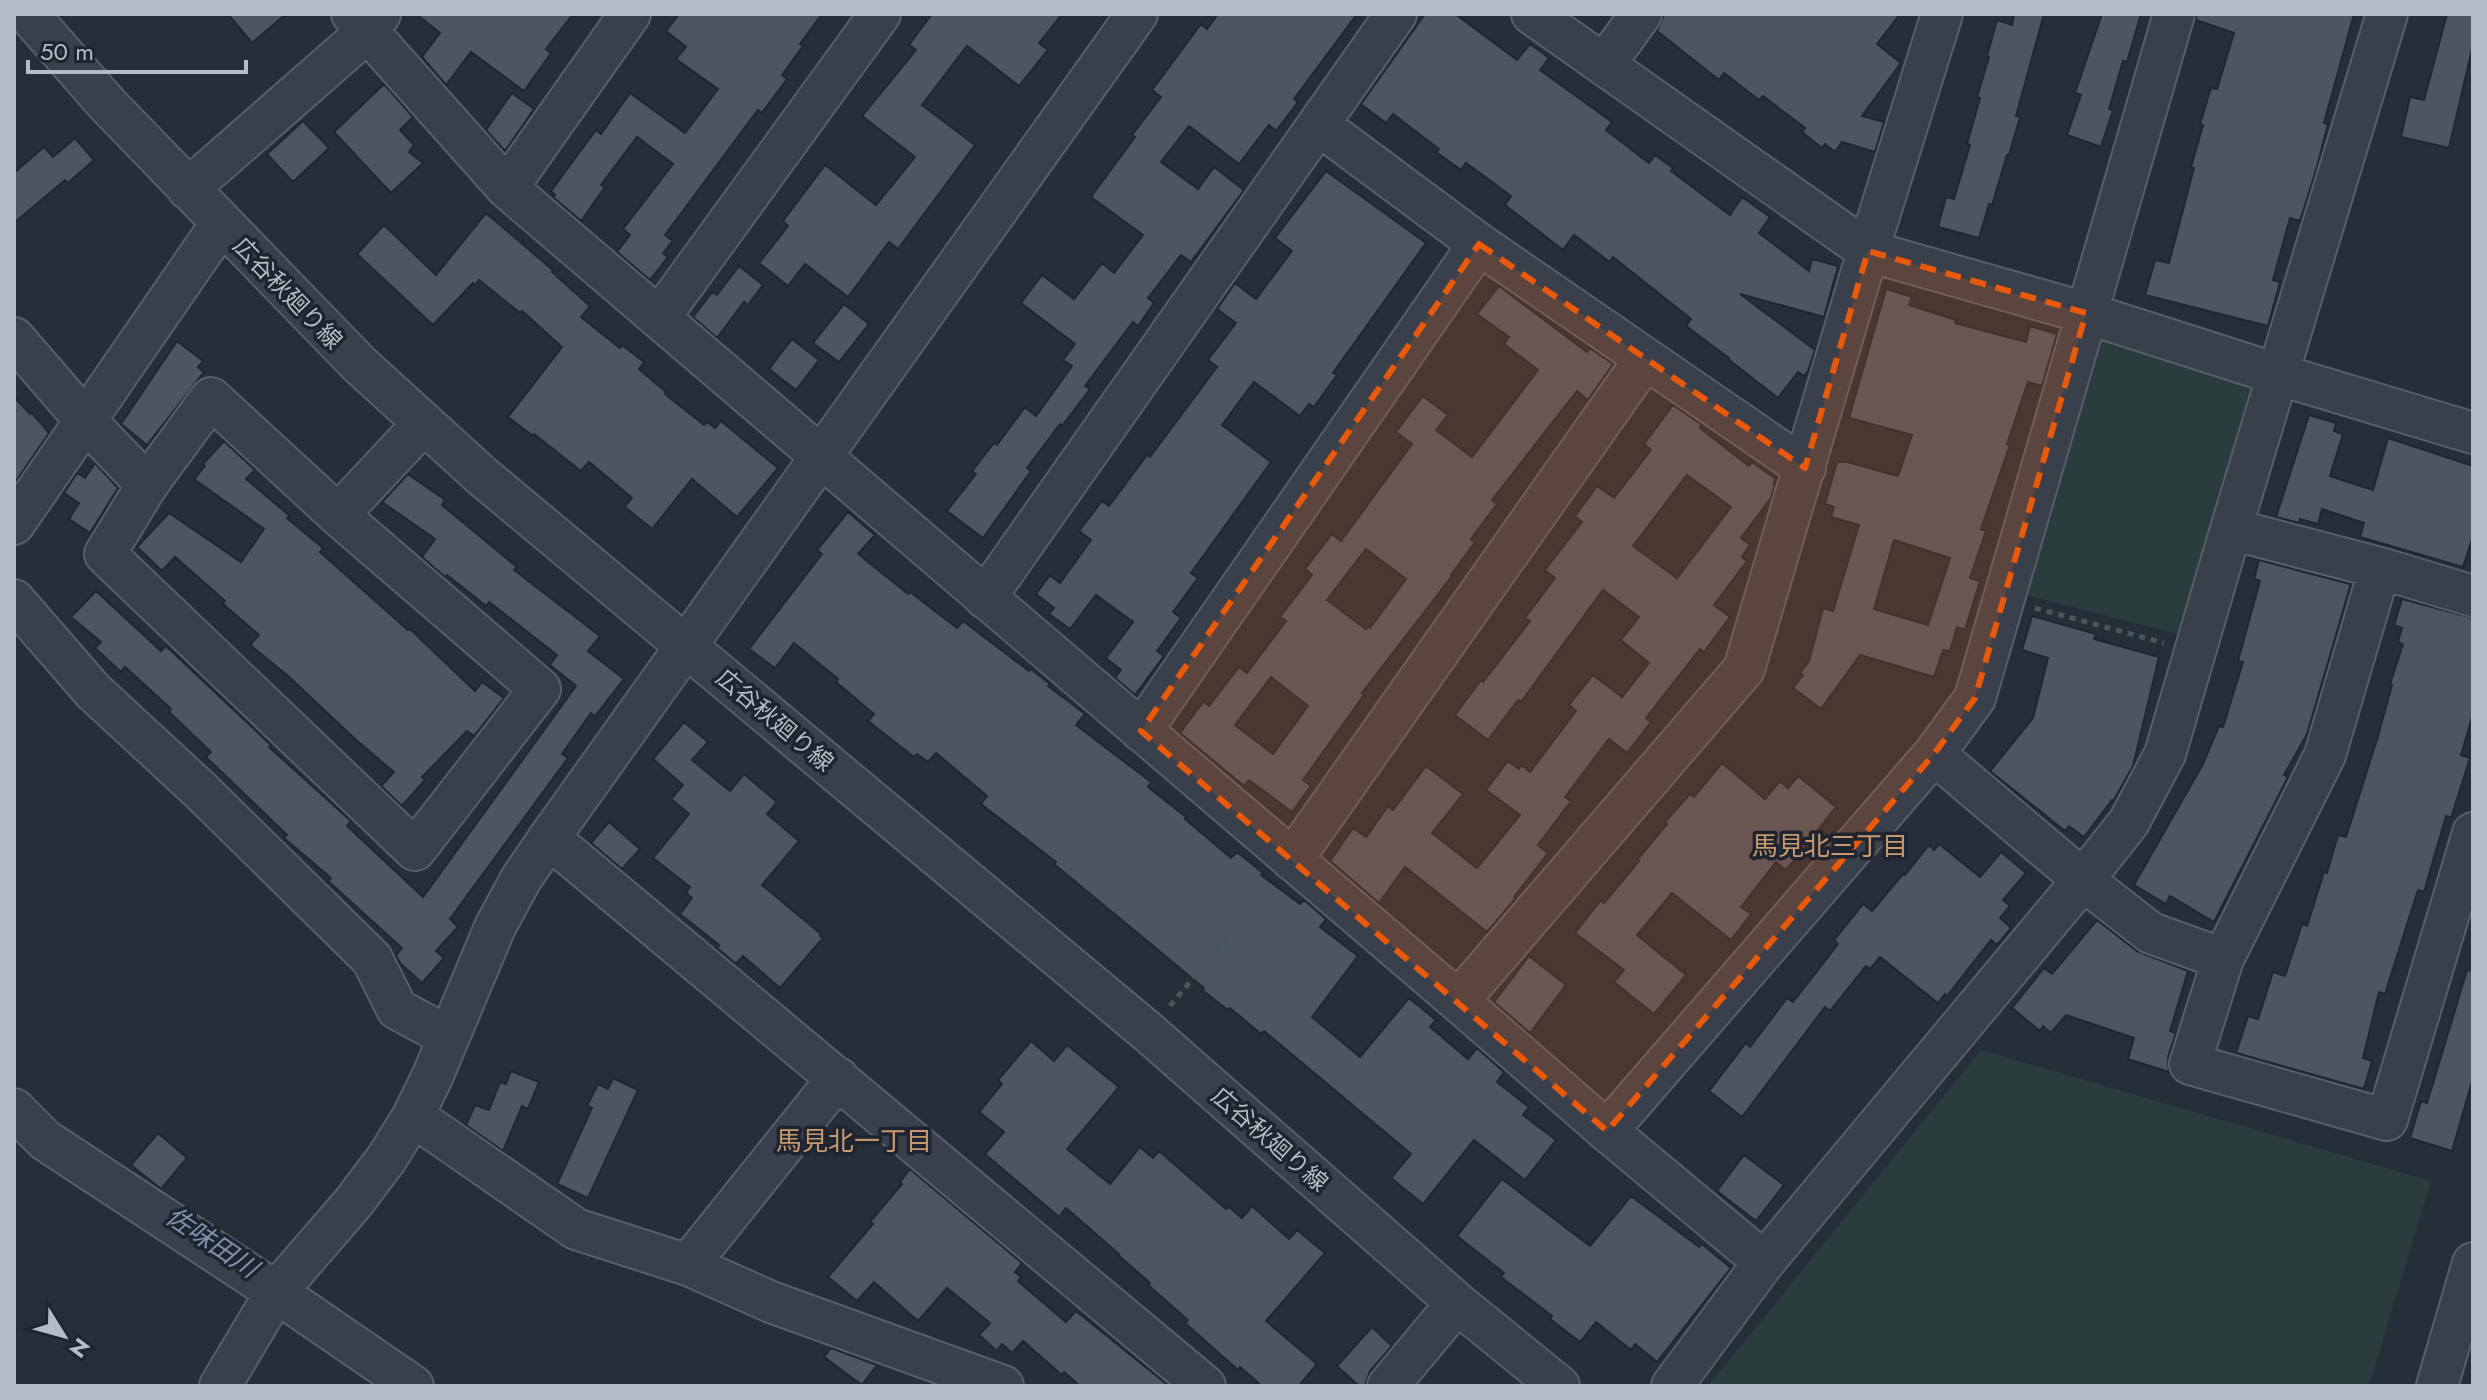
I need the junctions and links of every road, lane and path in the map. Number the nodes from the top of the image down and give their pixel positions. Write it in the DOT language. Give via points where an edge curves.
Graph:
graph roads {
  1 [pos="28,14"];
  2 [pos="630,14"];
  3 [pos="880,14"];
  4 [pos="1137,14"];
  5 [pos="1396,14"];
  6 [pos="1532,14"];
  7 [pos="1641,14"];
  8 [pos="1942,14"];
  9 [pos="2174,14"];
  10 [pos="2387,14"];
  11 [pos="366,20"];
  12 [pos="1604,65"];
  13 [pos="1319,125"];
  14 [pos="507,188"];
  15 [pos="188,189"];
  16 [pos="221,224"];
  17 [pos="1479,244"];
  18 [pos="1868,251"];
  19 [pos="2086,313"];
  20 [pos="659,318"];
  21 [pos="14,338"];
  22 [pos="1645,359"];
  23 [pos="2277,374"];
  24 [pos="84,419"];
  25 [pos="424,423"];
  26 [pos="2470,423"];
  27 [pos="820,458"];
  28 [pos="1805,468"];
  29 [pos="147,485"];
  30 [pos="338,515"];
  31 [pos="14,524"];
  32 [pos="2231,529"];
  33 [pos="2380,568"];
  34 [pos="2473,596"];
  35 [pos="985,598"];
  36 [pos="2003,599"];
  37 [pos="14,600"];
  38 [pos="686,646"];
  39 [pos="2195,652"];
  40 [pos="1141,731"];
  41 [pos="1934,754"];
  42 [pos="2473,833"];
  43 [pos="549,838"];
  44 [pos="1292,860"];
  45 [pos="2083,880"];
  46 [pos="2223,959"];
  47 [pos="1458,1001"];
  48 [pos="1148,1032"];
  49 [pos="449,1037"];
  50 [pos="838,1078"];
  51 [pos="14,1109"];
  52 [pos="413,1116"];
  53 [pos="1607,1131"];
  54 [pos="1764,1262"];
  55 [pos="2473,1263"];
  56 [pos="688,1265"];
  57 [pos="276,1292"];
  58 [pos="1457,1303"];
  59 [pos="220,1386"];
  60 [pos="413,1386"];
  61 [pos="1003,1386"];
  62 [pos="1205,1386"];
  63 [pos="1388,1386"];
  64 [pos="1559,1386"];
  65 [pos="1672,1386"];
  66 [pos="2437,1386"];
  1 -- 15 [label="street, 広谷秋廻り線"];
  2 -- 14 [label="street"];
  3 -- 20 [label="street"];
  4 -- 27 [label="street"];
  5 -- 13 [label="street"];
  6 -- 12 [label="street"];
  7 -- 12 [label="street"];
  8 -- 18 [label="street"];
  9 -- 19 [label="street"];
  10 -- 23 [label="street"];
  11 -- 14 [label="street"];
  11 -- 15 [label="street"];
  12 -- 18 [label="street"];
  13 -- 17 [label="street"];
  13 -- 35 [label="street"];
  14 -- 20 [label="street"];
  15 -- 16 [label="street, 広谷秋廻り線"];
  16 -- 24 [label="street"];
  16 -- 25 [label="street, 広谷秋廻り線"];
  17 -- 22 [label="street"];
  17 -- 40 [label="street"];
  18 -- 19 [label="street"];
  18 -- 28 [label="street"];
  19 -- 23 [label="street"];
  19 -- 36 [label="street"];
  20 -- 27 [label="street"];
  21 -- 24 [label="street"];
  22 -- 28 [label="street"];
  22 -- 44 [label="street"];
  23 -- 26 [label="street"];
  23 -- 32 [label="street"];
  24 -- 29 [label="street"];
  24 -- 31 [label="street"];
  25 -- 30 [label="street"];
  25 -- 38 [label="street, 広谷秋廻り線"];
  27 -- 35 [label="street"];
  27 -- 38 [label="street"];
  28 -- 47 [label="street" via="1744,669"];
  29 -- 30 [label="street" via="211,398"];
  29 -- 30 [label="street" via="105,554 415,850 540,689"];
  32 -- 33 [label="street"];
  32 -- 39 [label="street"];
  33 -- 34 [label="street"];
  33 -- 46 [label="street" via="2325,755"];
  35 -- 40 [label="street"];
  36 -- 39 [label="path"];
  36 -- 41 [label="street" via="1975,698"];
  37 -- 49 [label="street" via="93,691 372,959 397,1009"];
  38 -- 43 [label="street"];
  38 -- 48 [label="street, 広谷秋廻り線"];
  39 -- 45 [label="street" via="2165,754 2129,822"];
  40 -- 44 [label="street"];
  41 -- 45 [label="street"];
  41 -- 53 [label="street"];
  42 -- 46 [label="street" via="2387,1120 2190,1064"];
  43 -- 49 [label="street" via="495,927"];
  43 -- 50 [label="street"];
  44 -- 47 [label="street"];
  44 -- 48 [label="path"];
  45 -- 46 [label="street" via="2151,933"];
  45 -- 54 [label="street"];
  47 -- 53 [label="street"];
  48 -- 58 [label="street, 広谷秋廻り線"];
  49 -- 52 [label="street"];
  50 -- 56 [label="street"];
  50 -- 62 [label="street"];
  51 -- 57 [label="street" via="45,1140"];
  52 -- 56 [label="street" via="576,1229"];
  52 -- 57 [label="street" via="353,1203"];
  53 -- 54 [label="street"];
  54 -- 65 [label="street"];
  55 -- 66 [label="street"];
  56 -- 61 [label="street" via="771,1302"];
  57 -- 59 [label="street"];
  57 -- 60 [label="street"];
  58 -- 63 [label="street"];
  58 -- 64 [label="street, 広谷秋廻り線"];
}
